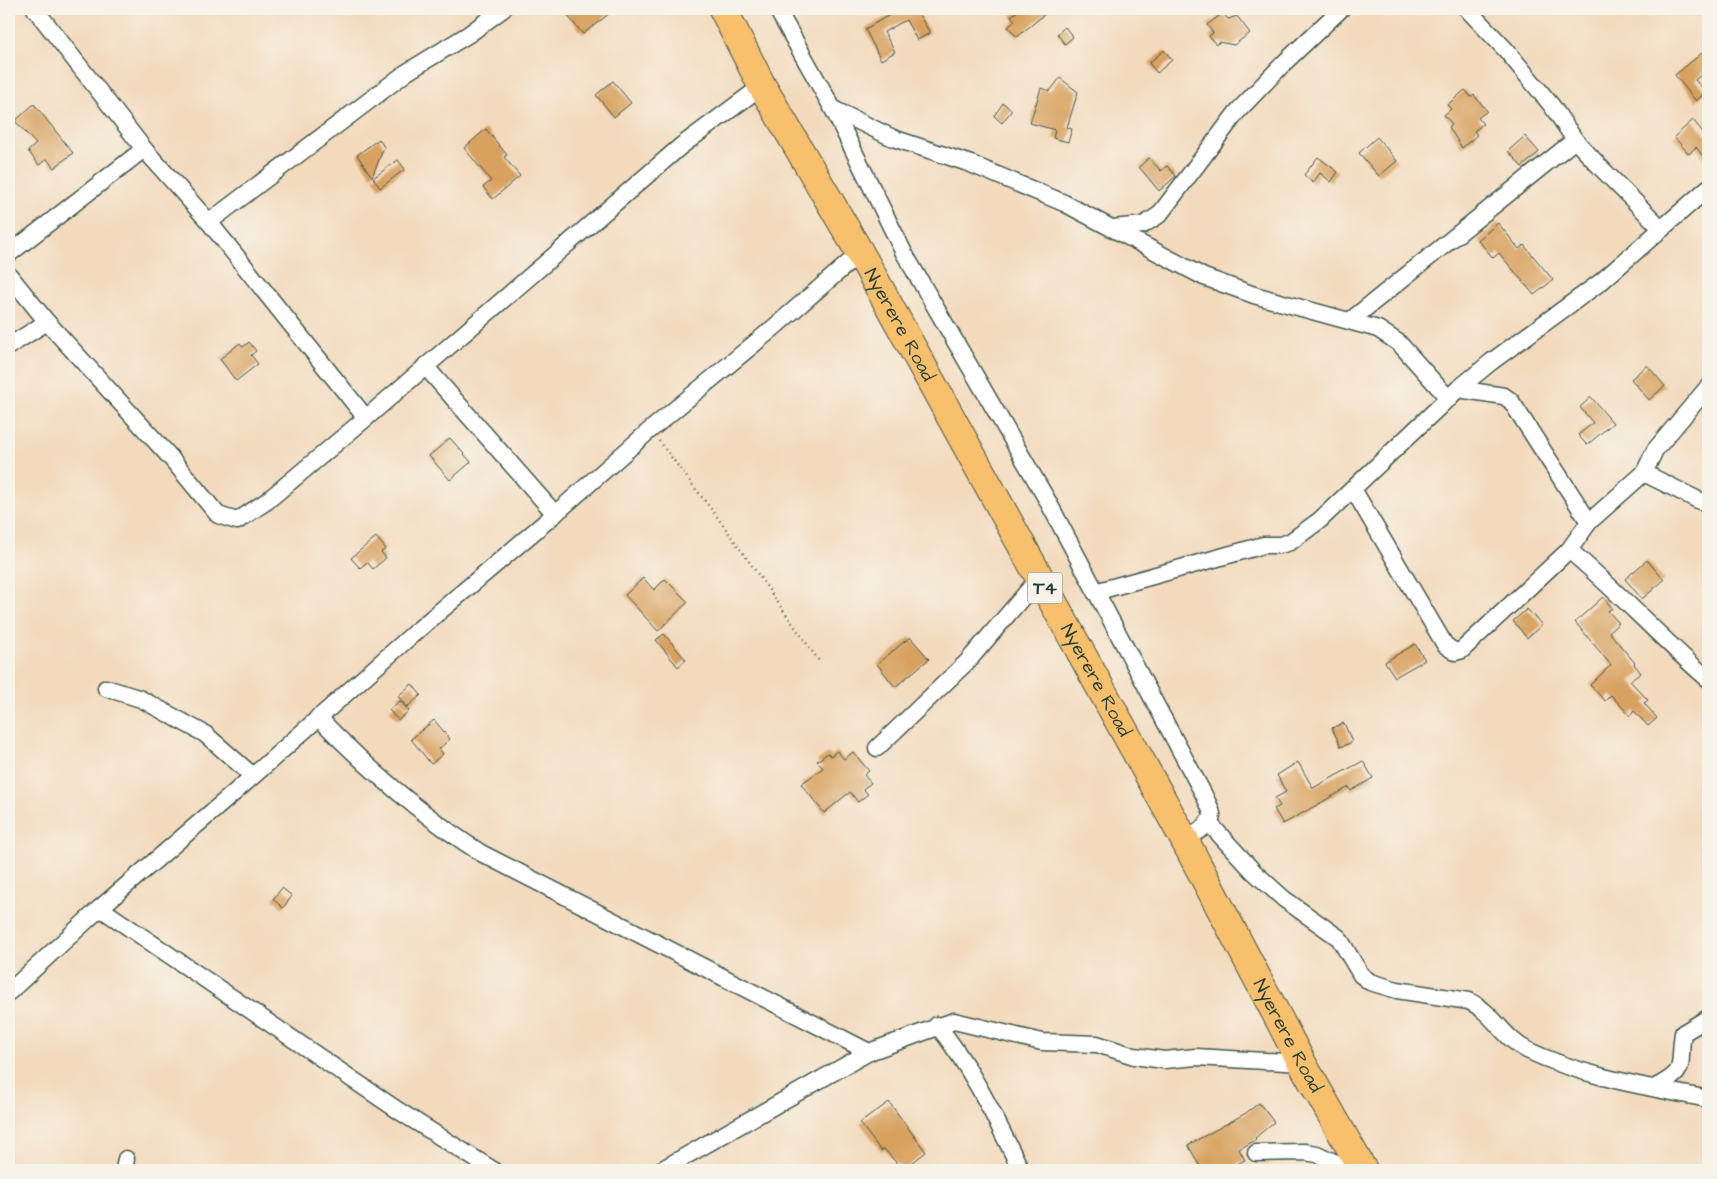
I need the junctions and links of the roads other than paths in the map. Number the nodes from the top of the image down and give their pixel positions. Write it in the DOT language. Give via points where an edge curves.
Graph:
graph roads {
  1 [pos="35,9"];
  2 [pos="503,9"];
  3 [pos="723,9"];
  4 [pos="1341,9"];
  5 [pos="1467,9"];
  6 [pos="780,10"];
  7 [pos="482,14"];
  8 [pos="762,86"];
  9 [pos="833,109"];
  10 [pos="1576,140"];
  11 [pos="144,150"];
  12 [pos="1708,188"];
  13 [pos="209,222"];
  14 [pos="1113,228"];
  15 [pos="1662,229"];
  16 [pos="860,253"];
  17 [pos="9,254"];
  18 [pos="9,275"];
  19 [pos="1351,320"];
  20 [pos="48,322"];
  21 [pos="9,346"];
  22 [pos="425,366"];
  23 [pos="1708,387"];
  24 [pos="1454,394"];
  25 [pos="366,418"];
  26 [pos="1644,473"];
  27 [pos="1353,489"];
  28 [pos="1708,500"];
  29 [pos="555,514"];
  30 [pos="1589,522"];
  31 [pos="1570,550"];
  32 [pos="1039,578"];
  33 [pos="1095,592"];
  34 [pos="1708,680"];
  35 [pos="106,688"];
  36 [pos="318,717"];
  37 [pos="877,748"];
  38 [pos="253,776"];
  39 [pos="1208,822"];
  40 [pos="1184,838"];
  41 [pos="100,908"];
  42 [pos="9,992"];
  43 [pos="1708,1018"];
  44 [pos="937,1025"];
  45 [pos="869,1052"];
  46 [pos="1302,1063"];
  47 [pos="1654,1088"];
  48 [pos="1708,1099"];
  49 [pos="1256,1153"];
  50 [pos="493,1170"];
  51 [pos="661,1170"];
  52 [pos="1021,1170"];
  53 [pos="1351,1170"];
  54 [pos="1363,1170"];
  1 -- 11 [label="street"];
  2 -- 7 [label="street"];
  3 -- 8 [label="highway, Nyerere Road / T4"];
  4 -- 14 [label="street" via="1237,112 1159,215 1143,225"];
  5 -- 10 [label="street" via="1506,50"];
  6 -- 9 [label="street"];
  7 -- 13 [label="street" via="469,34 407,72"];
  8 -- 16 [label="highway, Nyerere Road / T4"];
  8 -- 22 [label="street" via="681,146"];
  9 -- 14 [label="street" via="893,138 970,164 1064,203"];
  9 -- 33 [label="street" via="904,253 1046,498"];
  10 -- 15 [label="street"];
  10 -- 19 [label="street"];
  11 -- 13 [label="street"];
  11 -- 17 [label="street"];
  12 -- 15 [label="street"];
  13 -- 25 [label="street"];
  14 -- 19 [label="street" via="1204,277 1254,295"];
  15 -- 24 [label="street" via="1602,280 1491,362"];
  16 -- 29 [label="street"];
  16 -- 32 [label="highway, Nyerere Road / T4"];
  18 -- 20 [label="street"];
  19 -- 24 [label="street" via="1378,329 1399,343"];
  20 -- 21 [label="street"];
  20 -- 25 [label="street" via="218,515 229,520 244,518 267,501"];
  22 -- 25 [label="street"];
  22 -- 29 [label="street"];
  23 -- 26 [label="street" via="1655,450"];
  24 -- 27 [label="street"];
  24 -- 30 [label="street" via="1504,396 1511,401"];
  26 -- 28 [label="street" via="1700,502"];
  26 -- 30 [label="street"];
  27 -- 31 [label="street" via="1445,645 1455,652 1462,650"];
  27 -- 33 [label="street" via="1290,542 1264,545"];
  29 -- 36 [label="street"];
  30 -- 31 [label="street"];
  31 -- 34 [label="street"];
  32 -- 37 [label="street" via="968,661"];
  32 -- 40 [label="highway, Nyerere Road / T4"];
  33 -- 39 [label="street" via="1204,795 1212,815"];
  35 -- 38 [label="street" via="141,699 205,734"];
  36 -- 38 [label="street"];
  36 -- 45 [label="street" via="415,806 481,853"];
  38 -- 41 [label="street"];
  39 -- 40 [label="street"];
  39 -- 47 [label="street" via="1284,899 1339,938 1361,975 1370,982 1397,990 1469,1001 1480,1006 1526,1050 1572,1067"];
  40 -- 46 [label="highway, Nyerere Road / T4"];
  41 -- 42 [label="street"];
  41 -- 50 [label="street" via="383,1100"];
  43 -- 47 [label="street" via="1682,1033 1679,1070 1674,1077"];
  44 -- 45 [label="street"];
  44 -- 46 [label="street" via="954,1021 1042,1042 1098,1044 1134,1056 1164,1060 1196,1057"];
  44 -- 52 [label="street" via="979,1088"];
  45 -- 51 [label="street"];
  46 -- 54 [label="highway, Nyerere Road / T4"];
  47 -- 48 [label="street"];
  49 -- 53 [label="street" via="1317,1154"];
}
